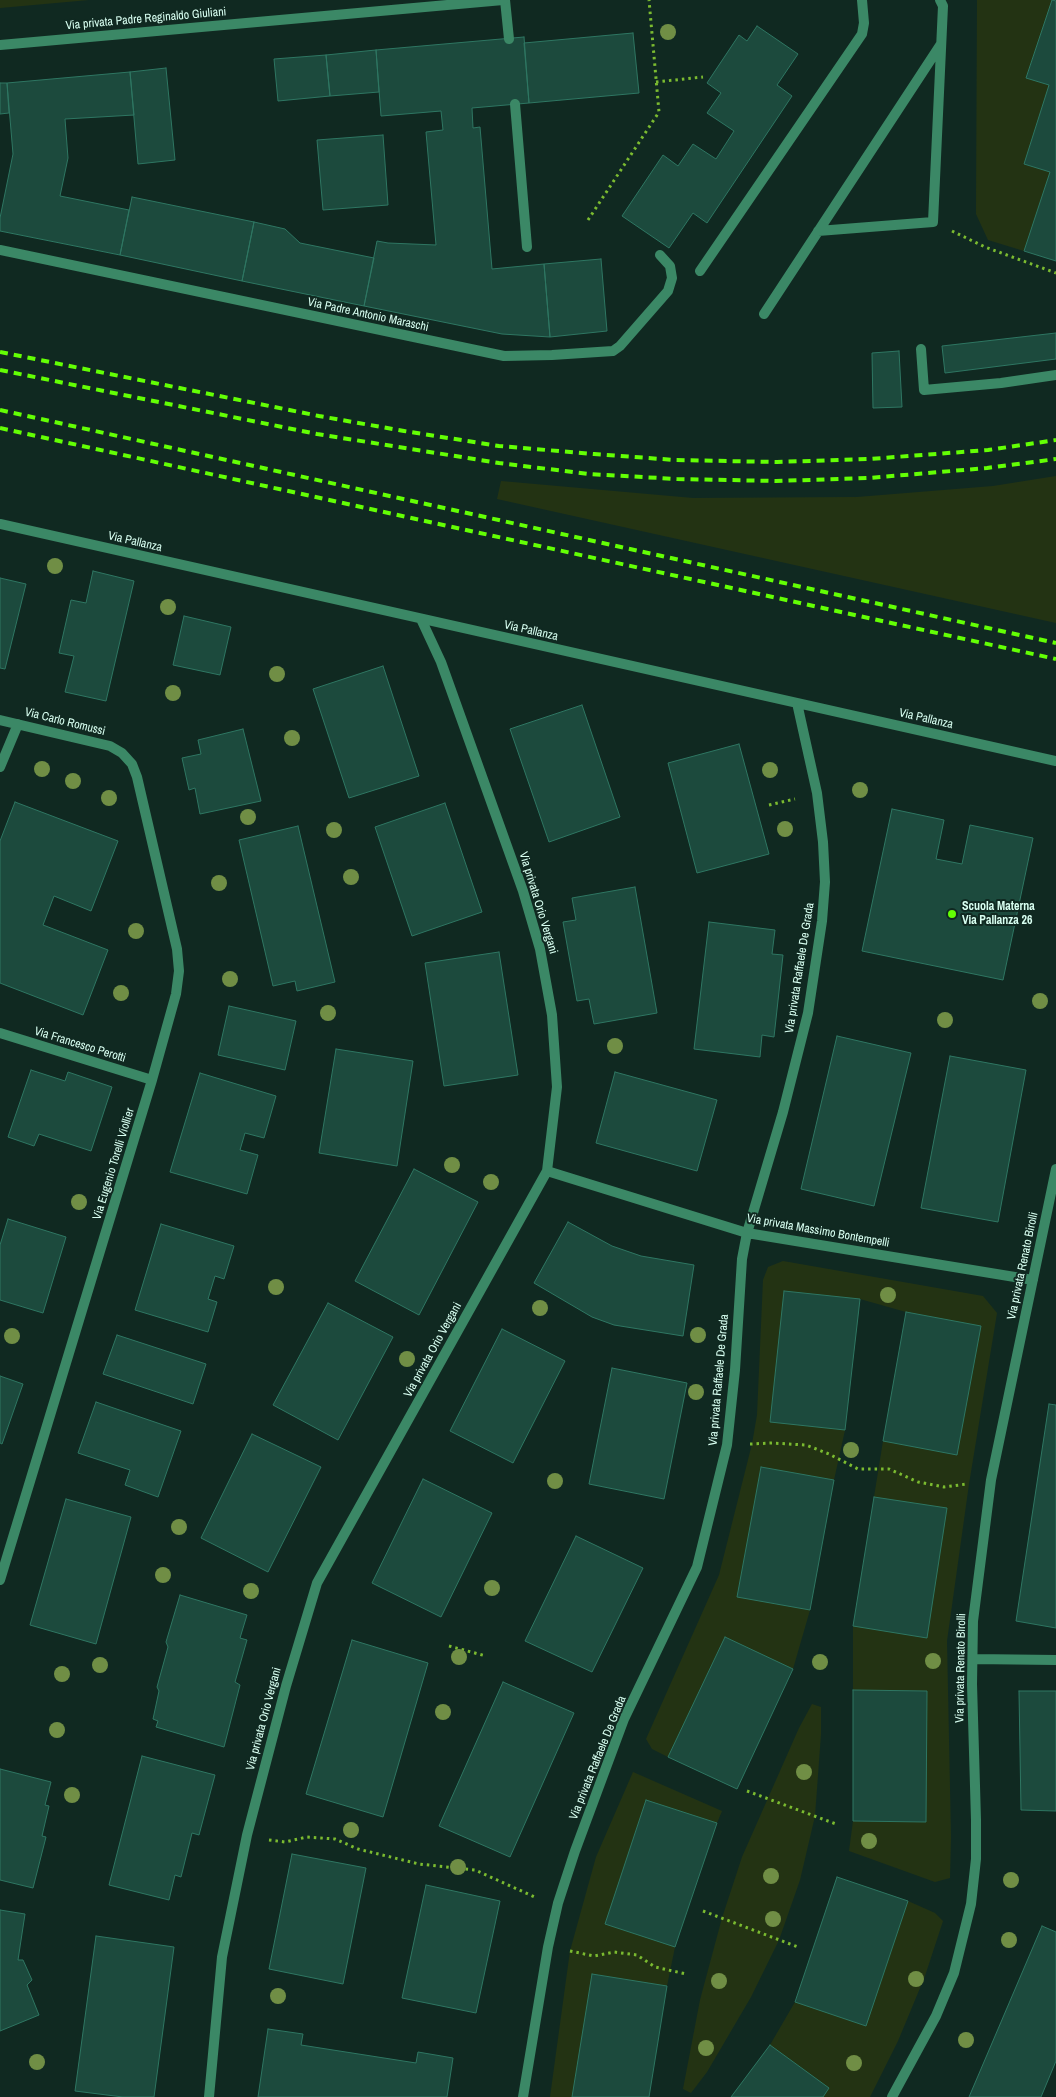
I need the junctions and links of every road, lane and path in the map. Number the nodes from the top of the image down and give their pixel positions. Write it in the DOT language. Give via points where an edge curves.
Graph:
graph roads {
  1 [pos="504,0"];
  2 [pos="649,0"];
  3 [pos="862,0"];
  4 [pos="940,0"];
  5 [pos="509,38"];
  6 [pos="942,43"];
  7 [pos="0,45"];
  8 [pos="704,77"];
  9 [pos="656,82"];
  10 [pos="515,104"];
  11 [pos="588,220"];
  12 [pos="933,222"];
  13 [pos="818,231"];
  14 [pos="527,247"];
  15 [pos="0,250"];
  16 [pos="660,254"];
  17 [pos="700,271"];
  18 [pos="1056,273"];
  19 [pos="764,314"];
  20 [pos="921,349"];
  21 [pos="1056,376"];
  22 [pos="0,524"];
  23 [pos="422,619"];
  24 [pos="797,703"];
  25 [pos="0,720"];
  26 [pos="18,724"];
  27 [pos="122,753"];
  28 [pos="1056,760"];
  29 [pos="0,767"];
  30 [pos="0,1033"];
  31 [pos="152,1080"];
  32 [pos="1056,1170"];
  33 [pos="547,1171"];
  34 [pos="747,1233"];
  35 [pos="1033,1280"];
  36 [pos="727,1445"];
  37 [pos="990,1480"];
  38 [pos="0,1580"];
  39 [pos="449,1646"];
  40 [pos="486,1656"];
  41 [pos="973,1659"];
  42 [pos="1056,1660"];
  43 [pos="747,1791"];
  44 [pos="836,1824"];
  45 [pos="247,1835"];
  46 [pos="558,1903"];
  47 [pos="703,1911"];
  48 [pos="548,1946"];
  49 [pos="798,1947"];
  50 [pos="686,1974"];
  51 [pos="209,2097"];
  52 [pos="523,2097"];
  53 [pos="892,2097"];
  1 -- 5 [label="street"];
  1 -- 7 [label="street, Via privata Padre Reginaldo Giuliani"];
  2 -- 9 [label="path"];
  3 -- 17 [label="street" via="862,34"];
  4 -- 6 [label="street" via="943,6"];
  6 -- 12 [label="street"];
  6 -- 13 [label="street"];
  8 -- 9 [label="path"];
  9 -- 11 [label="path" via="659,112"];
  10 -- 14 [label="street"];
  12 -- 13 [label="street"];
  12 -- 18 [label="path" via="985,247"];
  13 -- 19 [label="street"];
  15 -- 16 [label="street, Via Padre Antonio Maraschi" via="504,356 613,351 668,291 672,278 670,266"];
  20 -- 21 [label="street" via="924,390"];
  22 -- 23 [label="street, Via Pallanza"];
  23 -- 24 [label="street, Via Pallanza"];
  23 -- 33 [label="street, Via privata Orio Vergani" via="441,662 523,891 540,948 552,1015 557,1087"];
  24 -- 28 [label="street, Via Pallanza"];
  24 -- 34 [label="street, Via privata Raffaele De Grada" via="817,793 823,842 825,882 822,921 808,1013"];
  25 -- 26 [label="street, Via Carlo Romussi"];
  26 -- 27 [label="street, Via Carlo Romussi" via="110,746"];
  26 -- 29 [label="street"];
  27 -- 31 [label="street, Via Eugenio Torelli Viollier" via="132,764 137,777 177,948 176,994"];
  30 -- 31 [label="street, Via Francesco Perotti"];
  31 -- 38 [label="street, Via Eugenio Torelli Viollier"];
  32 -- 35 [label="street, Via privata Renato Birolli"];
  33 -- 34 [label="street, Via privata Massimo Bontempelli"];
  33 -- 45 [label="street, Via privata Orio Vergani" via="317,1583"];
  34 -- 35 [label="street, Via privata Massimo Bontempelli"];
  34 -- 36 [label="street, Via privata Raffaele De Grada" via="742,1259"];
  35 -- 37 [label="street, Via privata Renato Birolli"];
  36 -- 37 [label="path" via="806,1445 858,1469 889,1469 918,1482 944,1487"];
  36 -- 46 [label="street, Via privata Raffaele De Grada" via="697,1567 624,1720"];
  37 -- 41 [label="street, Via privata Renato Birolli" via="973,1621"];
  39 -- 40 [label="path"];
  41 -- 42 [label="street"];
  41 -- 53 [label="street, Via privata Renato Birolli" via="976,1859 971,1904 954,1973 936,2016"];
  43 -- 44 [label="path"];
  45 -- 46 [label="path" via="285,1842 307,1837 335,1839 358,1849 419,1864 475,1870 535,1897"];
  45 -- 51 [label="street, Via privata Orio Vergani" via="222,1956"];
  46 -- 48 [label="street, Via privata Raffaele De Grada"];
  47 -- 49 [label="path"];
  48 -- 50 [label="path" via="594,1956 614,1952 637,1955 655,1967"];
  48 -- 52 [label="street, Via privata Raffaele De Grada"];
}
